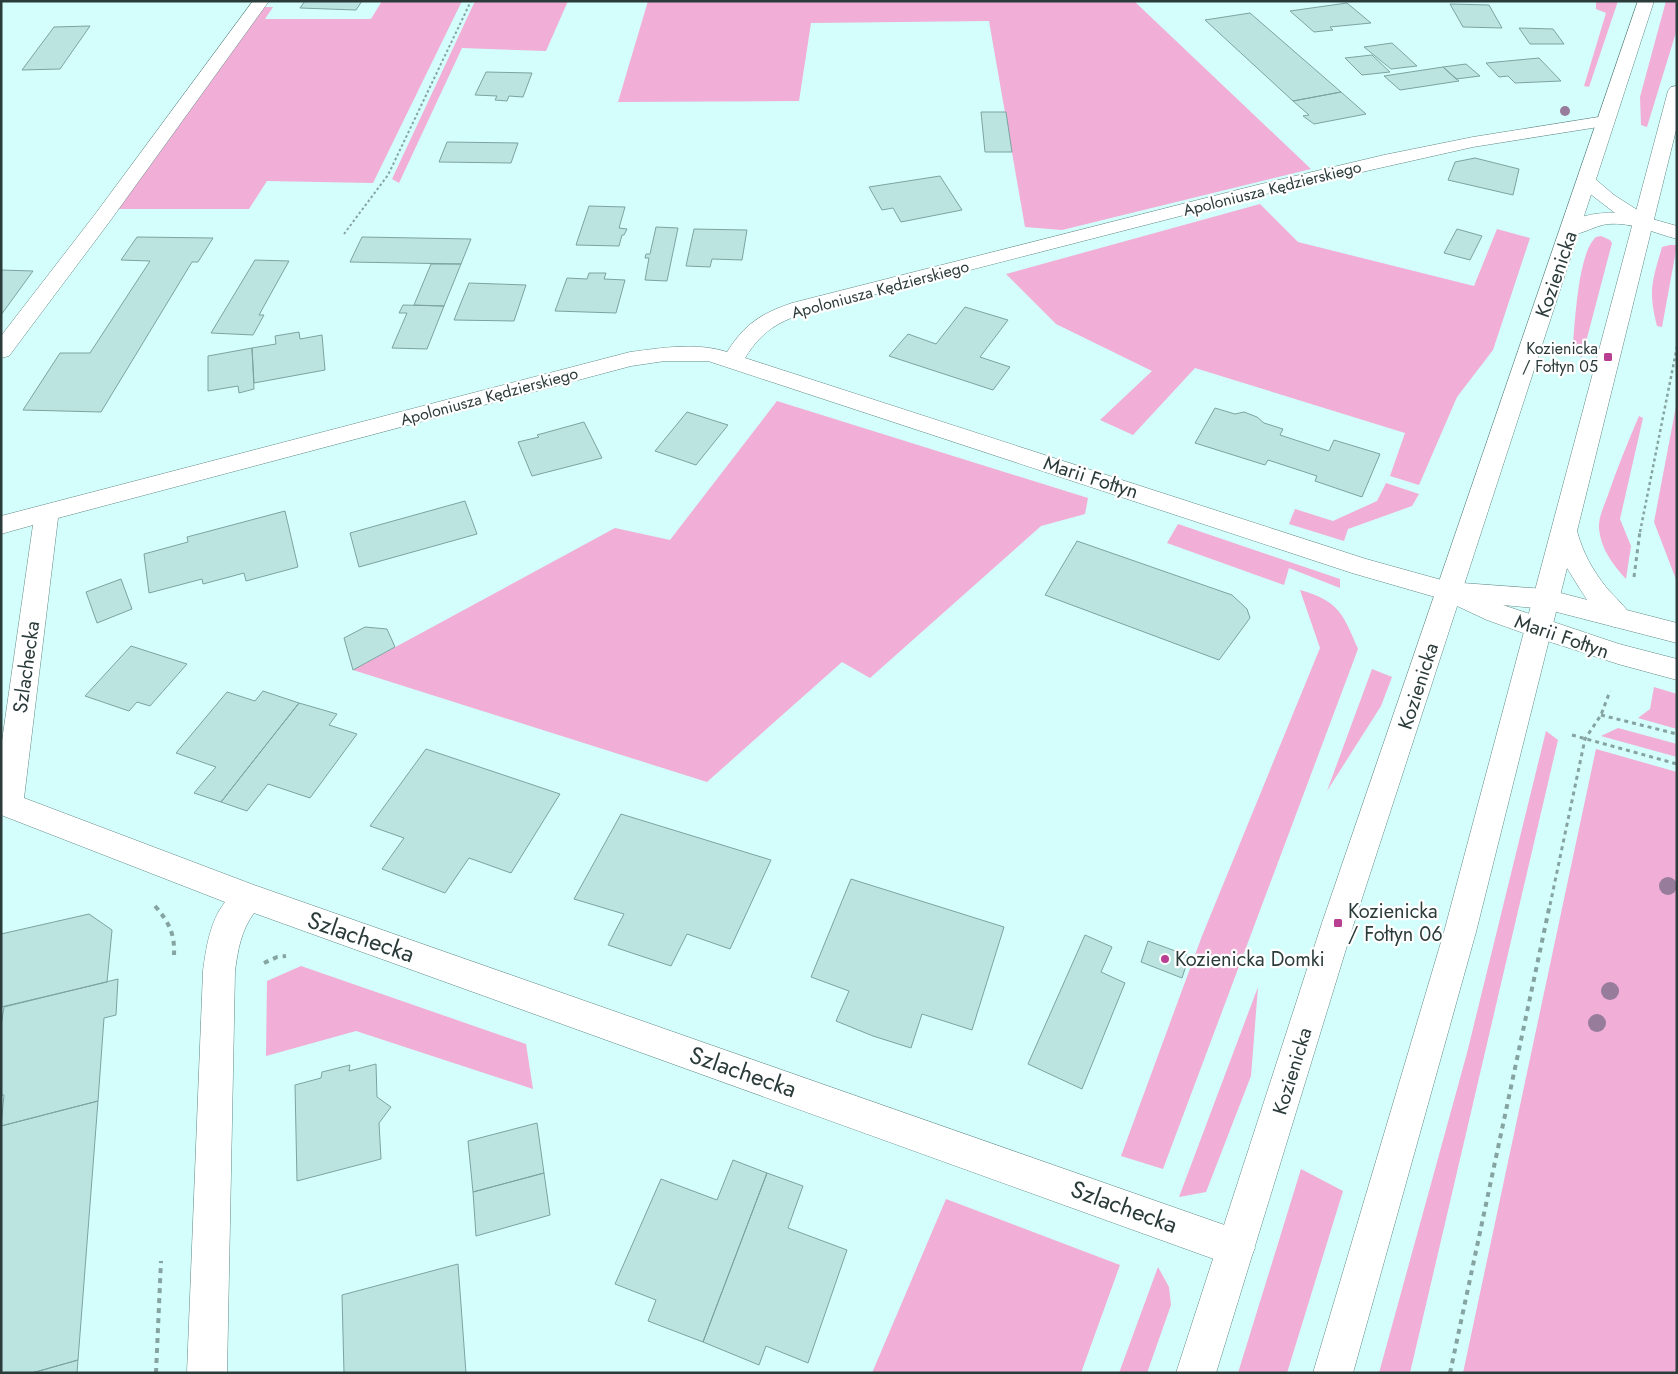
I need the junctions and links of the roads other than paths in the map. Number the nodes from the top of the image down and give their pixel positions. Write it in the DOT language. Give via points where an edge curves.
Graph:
graph roads {
  1 [pos="261,1"];
  2 [pos="1646,1"];
  3 [pos="1677,91"];
  4 [pos="1605,121"];
  5 [pos="1670,145"];
  6 [pos="1587,182"];
  7 [pos="1643,222"];
  8 [pos="1571,230"];
  9 [pos="1677,233"];
  10 [pos="1,350"];
  11 [pos="733,360"];
  12 [pos="47,512"];
  13 [pos="1,525"];
  14 [pos="1565,531"];
  15 [pos="1450,592"];
  16 [pos="1542,613"];
  17 [pos="1621,618"];
  18 [pos="1677,632"];
  19 [pos="1677,670"];
  20 [pos="248,898"];
  21 [pos="1236,1248"];
  22 [pos="207,1373"];
  23 [pos="1196,1373"];
  24 [pos="1333,1373"];
  1 -- 10 [label="street"];
  2 -- 4 [label="street, Kozienicka"];
  3 -- 5 [label="street"];
  4 -- 6 [label="street, Kozienicka"];
  4 -- 11 [label="street, Apoloniusza Kędzierskiego" via="1473,142 1375,163 840,297 762,324 747,338"];
  5 -- 7 [label="street"];
  6 -- 7 [label="street" via="1606,199"];
  6 -- 8 [label="street, Kozienicka"];
  7 -- 8 [label="street" via="1608,217 1582,223"];
  7 -- 9 [label="street"];
  7 -- 14 [label="street"];
  8 -- 15 [label="street, Kozienicka"];
  11 -- 12 [label="street, Apoloniusza Kędzierskiego" via="710,354 665,354 630,359"];
  11 -- 15 [label="street, Marii Fołtyn" via="1361,567"];
  12 -- 13 [label="street, Apoloniusza Kędzierskiego"];
  12 -- 20 [label="street, Szlachecka" via="8,805"];
  14 -- 16 [label="street"];
  14 -- 17 [label="street" via="1570,553 1597,594"];
  15 -- 16 [label="street, Marii Fołtyn" via="1496,613"];
  15 -- 21 [label="street, Kozienicka" via="1338,923"];
  16 -- 17 [label="street, Marii Fołtyn"];
  16 -- 19 [label="street, Marii Fołtyn" via="1618,654"];
  16 -- 24 [label="street" via="1460,932"];
  17 -- 18 [label="street, Marii Fołtyn"];
  20 -- 21 [label="street, Szlachecka"];
  20 -- 22 [label="street" via="232,918 223,944 219,972"];
  21 -- 23 [label="street, Kozienicka"];
}
